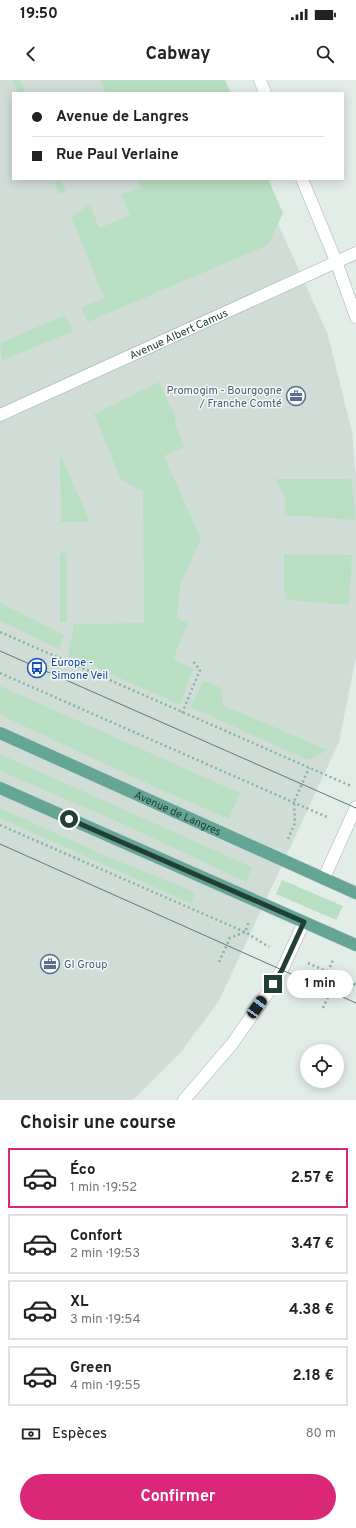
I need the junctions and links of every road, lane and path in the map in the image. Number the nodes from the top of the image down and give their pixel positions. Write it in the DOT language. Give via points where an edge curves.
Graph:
graph roads {
  1 [pos="260,80"];
  2 [pos="266,92"];
  3 [pos="302,180"];
  4 [pos="356,253"];
  5 [pos="336,261"];
  6 [pos="356,317"];
  7 [pos="0,415"];
  8 [pos="0,632"];
  9 [pos="192,660"];
  10 [pos="0,673"];
  11 [pos="182,713"];
  12 [pos="0,733"];
  13 [pos="308,768"];
  14 [pos="0,788"];
  15 [pos="356,788"];
  16 [pos="294,802"];
  17 [pos="356,807"];
  18 [pos="331,819"];
  19 [pos="0,824"];
  20 [pos="284,846"];
  21 [pos="324,878"];
  22 [pos="356,893"];
  23 [pos="251,918"];
  24 [pos="304,922"];
  25 [pos="245,932"];
  26 [pos="356,945"];
  27 [pos="268,946"];
  28 [pos="335,956"];
  29 [pos="219,962"];
  30 [pos="305,962"];
  31 [pos="328,971"];
  32 [pos="356,985"];
  33 [pos="323,1008"];
  34 [pos="184,1100"];
  1 -- 2 [label="street"];
  3 -- 5 [label="street"];
  4 -- 5 [label="street, Avenue Albert Camus"];
  5 -- 6 [label="street"];
  5 -- 7 [label="street, Avenue Albert Camus"];
  8 -- 11 [label="path"];
  9 -- 11 [label="path" via="200,670"];
  10 -- 16 [label="path"];
  11 -- 13 [label="path"];
  12 -- 21 [label="main road, Avenue de Langres"];
  13 -- 15 [label="path"];
  13 -- 16 [label="path"];
  14 -- 24 [label="main road"];
  16 -- 18 [label="path"];
  16 -- 20 [label="path" via="295,823"];
  17 -- 21 [label="street"];
  19 -- 25 [label="path"];
  21 -- 22 [label="main road, Avenue de Langres"];
  23 -- 25 [label="path"];
  24 -- 26 [label="main road"];
  24 -- 34 [label="street" via="282,970 267,994 232,1044"];
  25 -- 27 [label="path"];
  25 -- 29 [label="path" via="230,938"];
  28 -- 31 [label="path"];
  30 -- 31 [label="path"];
  31 -- 32 [label="path"];
  31 -- 33 [label="path" via="334,984"];
}
